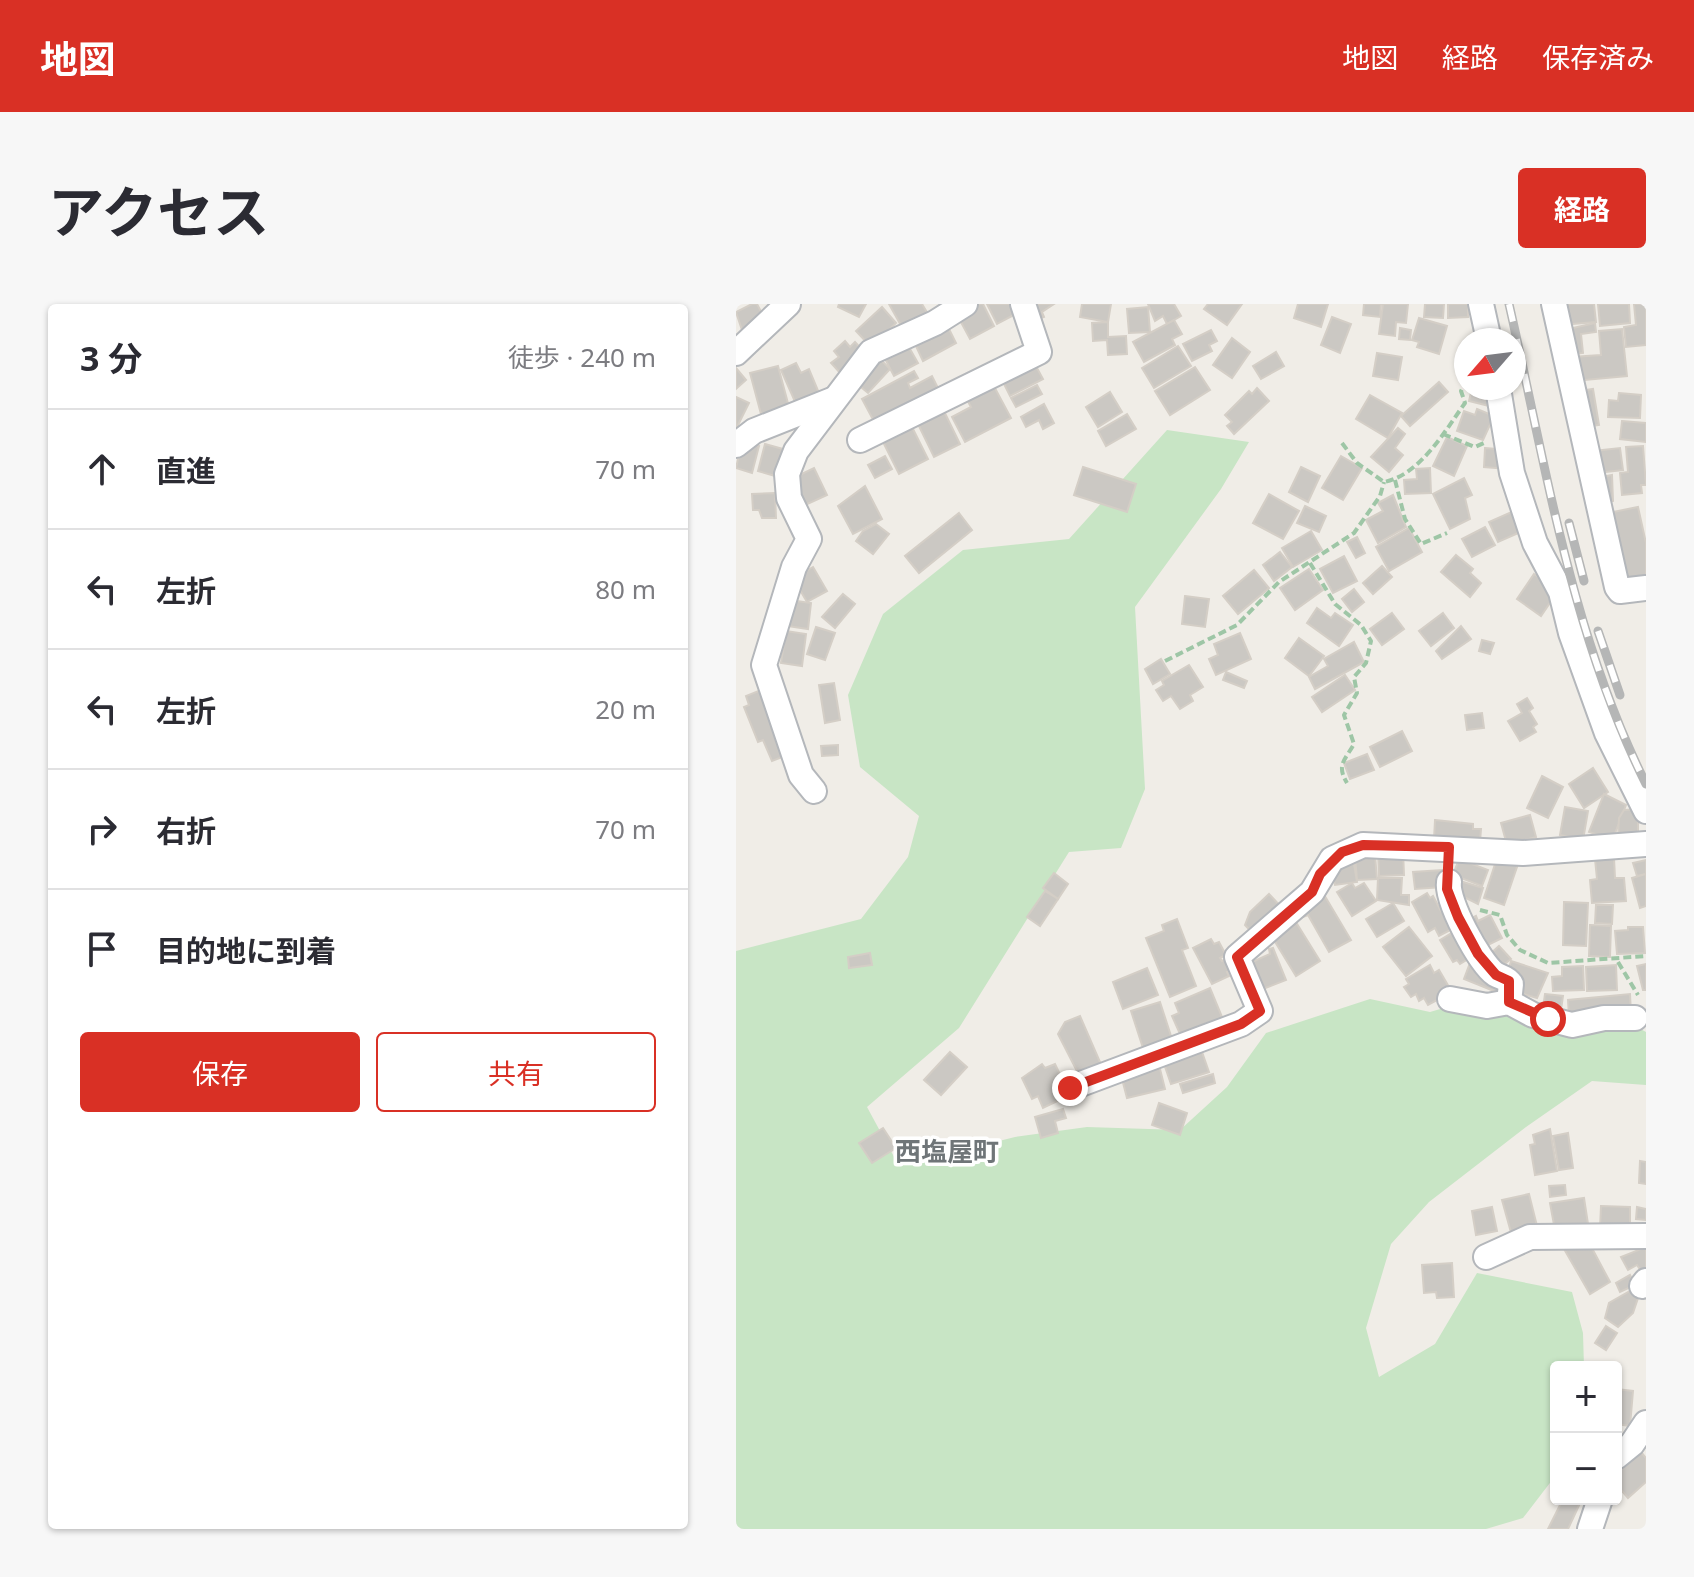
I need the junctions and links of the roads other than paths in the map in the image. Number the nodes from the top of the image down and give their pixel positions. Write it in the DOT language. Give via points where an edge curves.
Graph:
graph roads {
  1 [pos="788,304"];
  2 [pos="965,304"];
  3 [pos="1023,304"];
  4 [pos="1481,304"];
  5 [pos="1554,304"];
  6 [pos="1486,328"];
  7 [pos="736,353"];
  8 [pos="835,399"];
  9 [pos="1500,400"];
  10 [pos="860,440"];
  11 [pos="736,445"];
  12 [pos="1646,588"];
  13 [pos="814,791"];
  14 [pos="1646,811"];
  15 [pos="1646,844"];
  16 [pos="1449,882"];
  17 [pos="1450,999"];
  18 [pos="1509,1002"];
  19 [pos="1642,1016"];
  20 [pos="1070,1088"];
  21 [pos="1646,1236"];
  22 [pos="1486,1257"];
  23 [pos="1646,1423"];
  24 [pos="1622,1452"];
  25 [pos="1598,1505"];
  26 [pos="1590,1529"];
  1 -- 7 [label="street"];
  2 -- 8 [label="street" via="871,352"];
  3 -- 10 [label="street" via="1039,352"];
  4 -- 6 [label="street"];
  5 -- 12 [label="street" via="1617,587"];
  8 -- 11 [label="street" via="754,431"];
  8 -- 13 [label="street" via="796,451 787,474 789,498 809,539 794,567 764,665 801,775"];
  9 -- 14 [label="street" via="1512,473 1535,543 1561,592 1607,733"];
  15 -- 20 [label="street" via="1523,853 1363,845 1342,852 1320,874 1312,892 1237,957 1260,1011 1241,1024"];
  16 -- 18 [label="street" via="1449,896 1478,954 1511,984"];
  17 -- 18 [label="street" via="1487,1006"];
  18 -- 19 [label="street" via="1572,1025"];
  21 -- 22 [label="street" via="1530,1237"];
  23 -- 24 [label="street"];
  25 -- 26 [label="street"];
}
